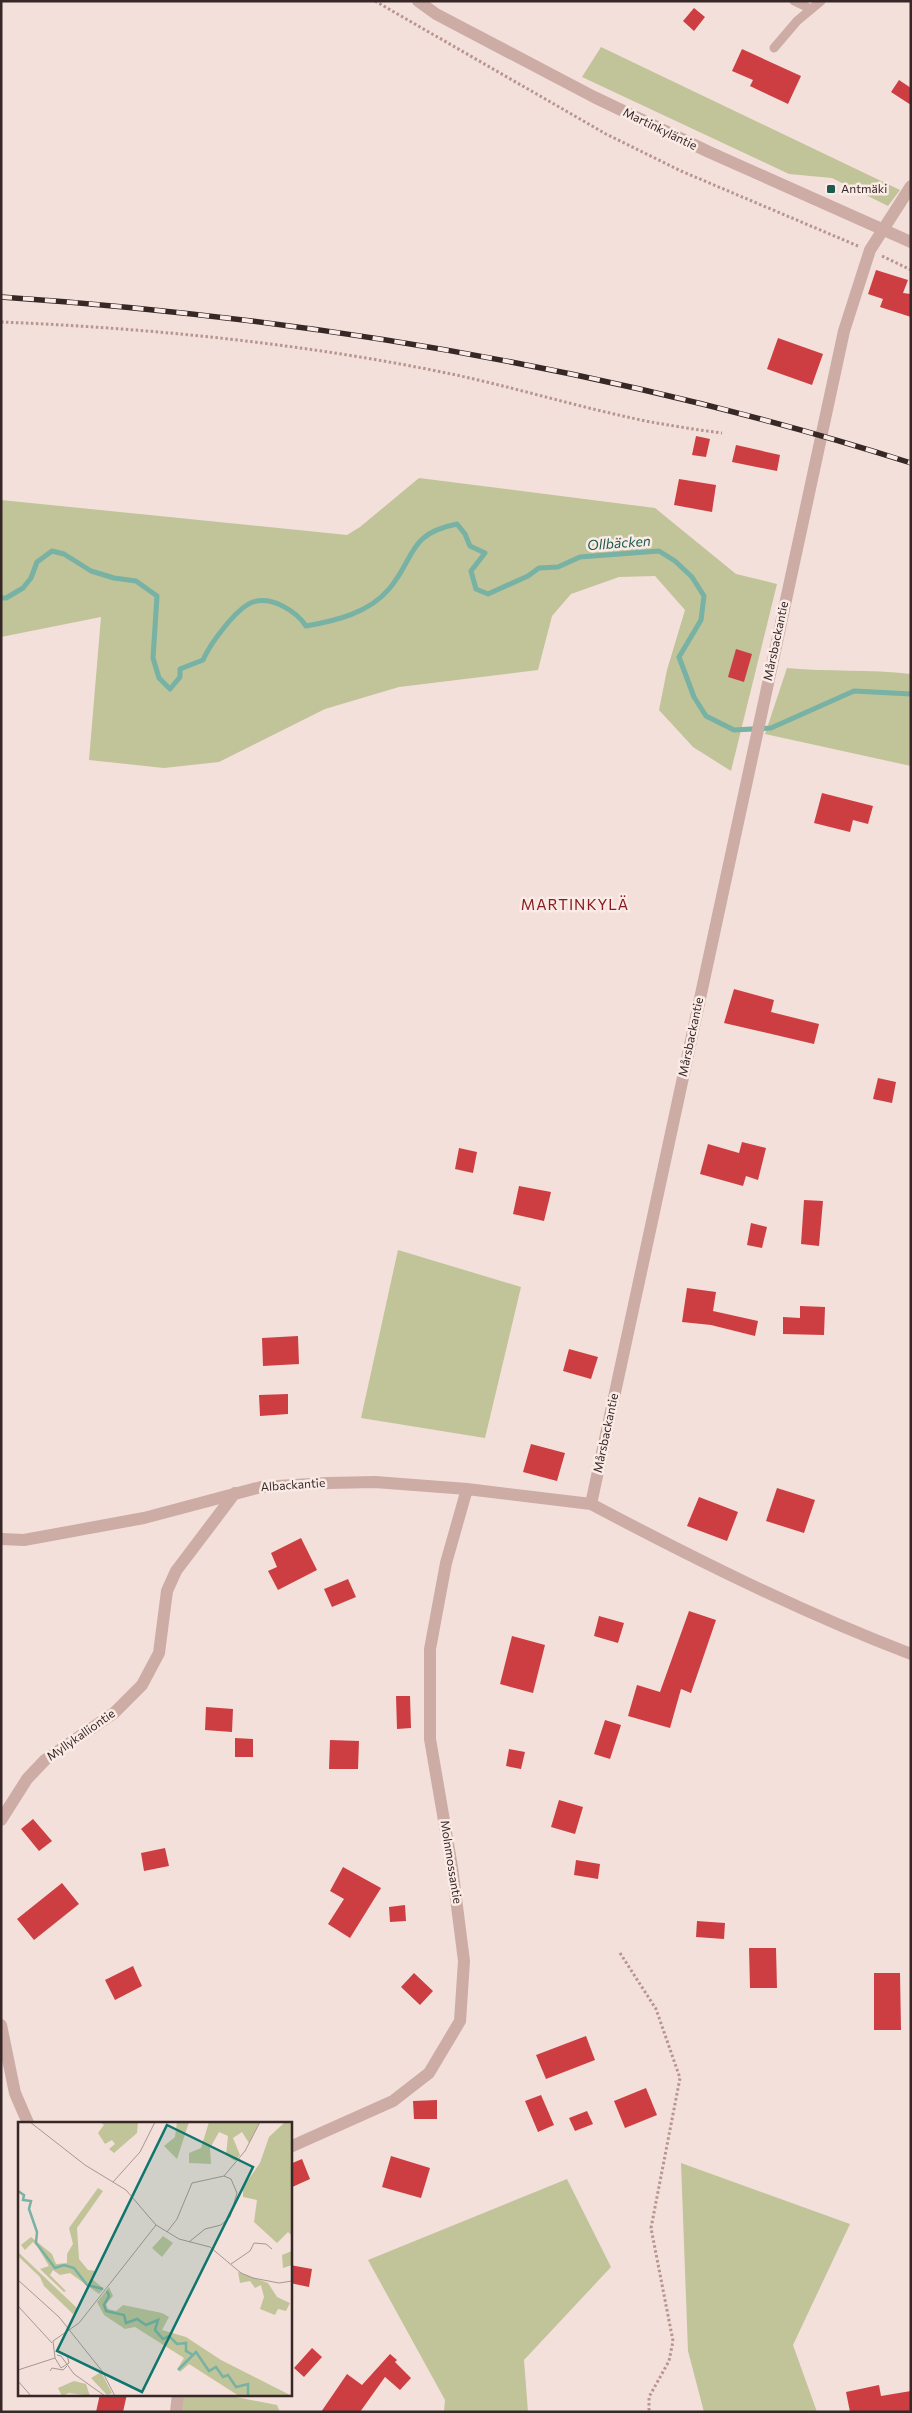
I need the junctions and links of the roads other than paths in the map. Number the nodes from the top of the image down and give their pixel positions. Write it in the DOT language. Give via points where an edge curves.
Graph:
graph roads {
  1 [pos="418,1"];
  2 [pos="794,1"];
  3 [pos="821,1"];
  4 [pos="811,9"];
  5 [pos="774,48"];
  6 [pos="911,186"];
  7 [pos="884,229"];
  8 [pos="911,242"];
  9 [pos="467,1490"];
  10 [pos="234,1493"];
  11 [pos="590,1504"];
  12 [pos="1,1539"];
  13 [pos="911,1654"];
  14 [pos="1,1820"];
  15 [pos="1,2025"];
  16 [pos="28,2122"];
  17 [pos="291,2147"];
  18 [pos="178,2396"];
  19 [pos="176,2412"];
  1 -- 7 [label="street, Martinkyläntie" via="436,14 594,97"];
  2 -- 4 [label="lane"];
  3 -- 4 [label="lane"];
  4 -- 5 [label="lane"];
  6 -- 7 [label="street"];
  7 -- 8 [label="street, Martinkyläntie"];
  7 -- 11 [label="street, Mårsbackantie" via="870,250 844,331"];
  9 -- 10 [label="street, Albackantie" via="375,1482 328,1482 261,1487"];
  9 -- 11 [label="street, Albackantie"];
  9 -- 17 [label="street, Molnmossantie" via="446,1563 430,1650 430,1740 464,1961 460,2021 429,2073 393,2101"];
  10 -- 12 [label="street, Albackantie" via="144,1518 24,1540"];
  10 -- 14 [label="street, Myllykalliontie" via="176,1571 168,1591 159,1653 142,1685 114,1713 45,1760 27,1779"];
  11 -- 13 [label="street" via="688,1555"];
  15 -- 16 [label="street" via="15,2093"];
  18 -- 19 [label="street"];
}
